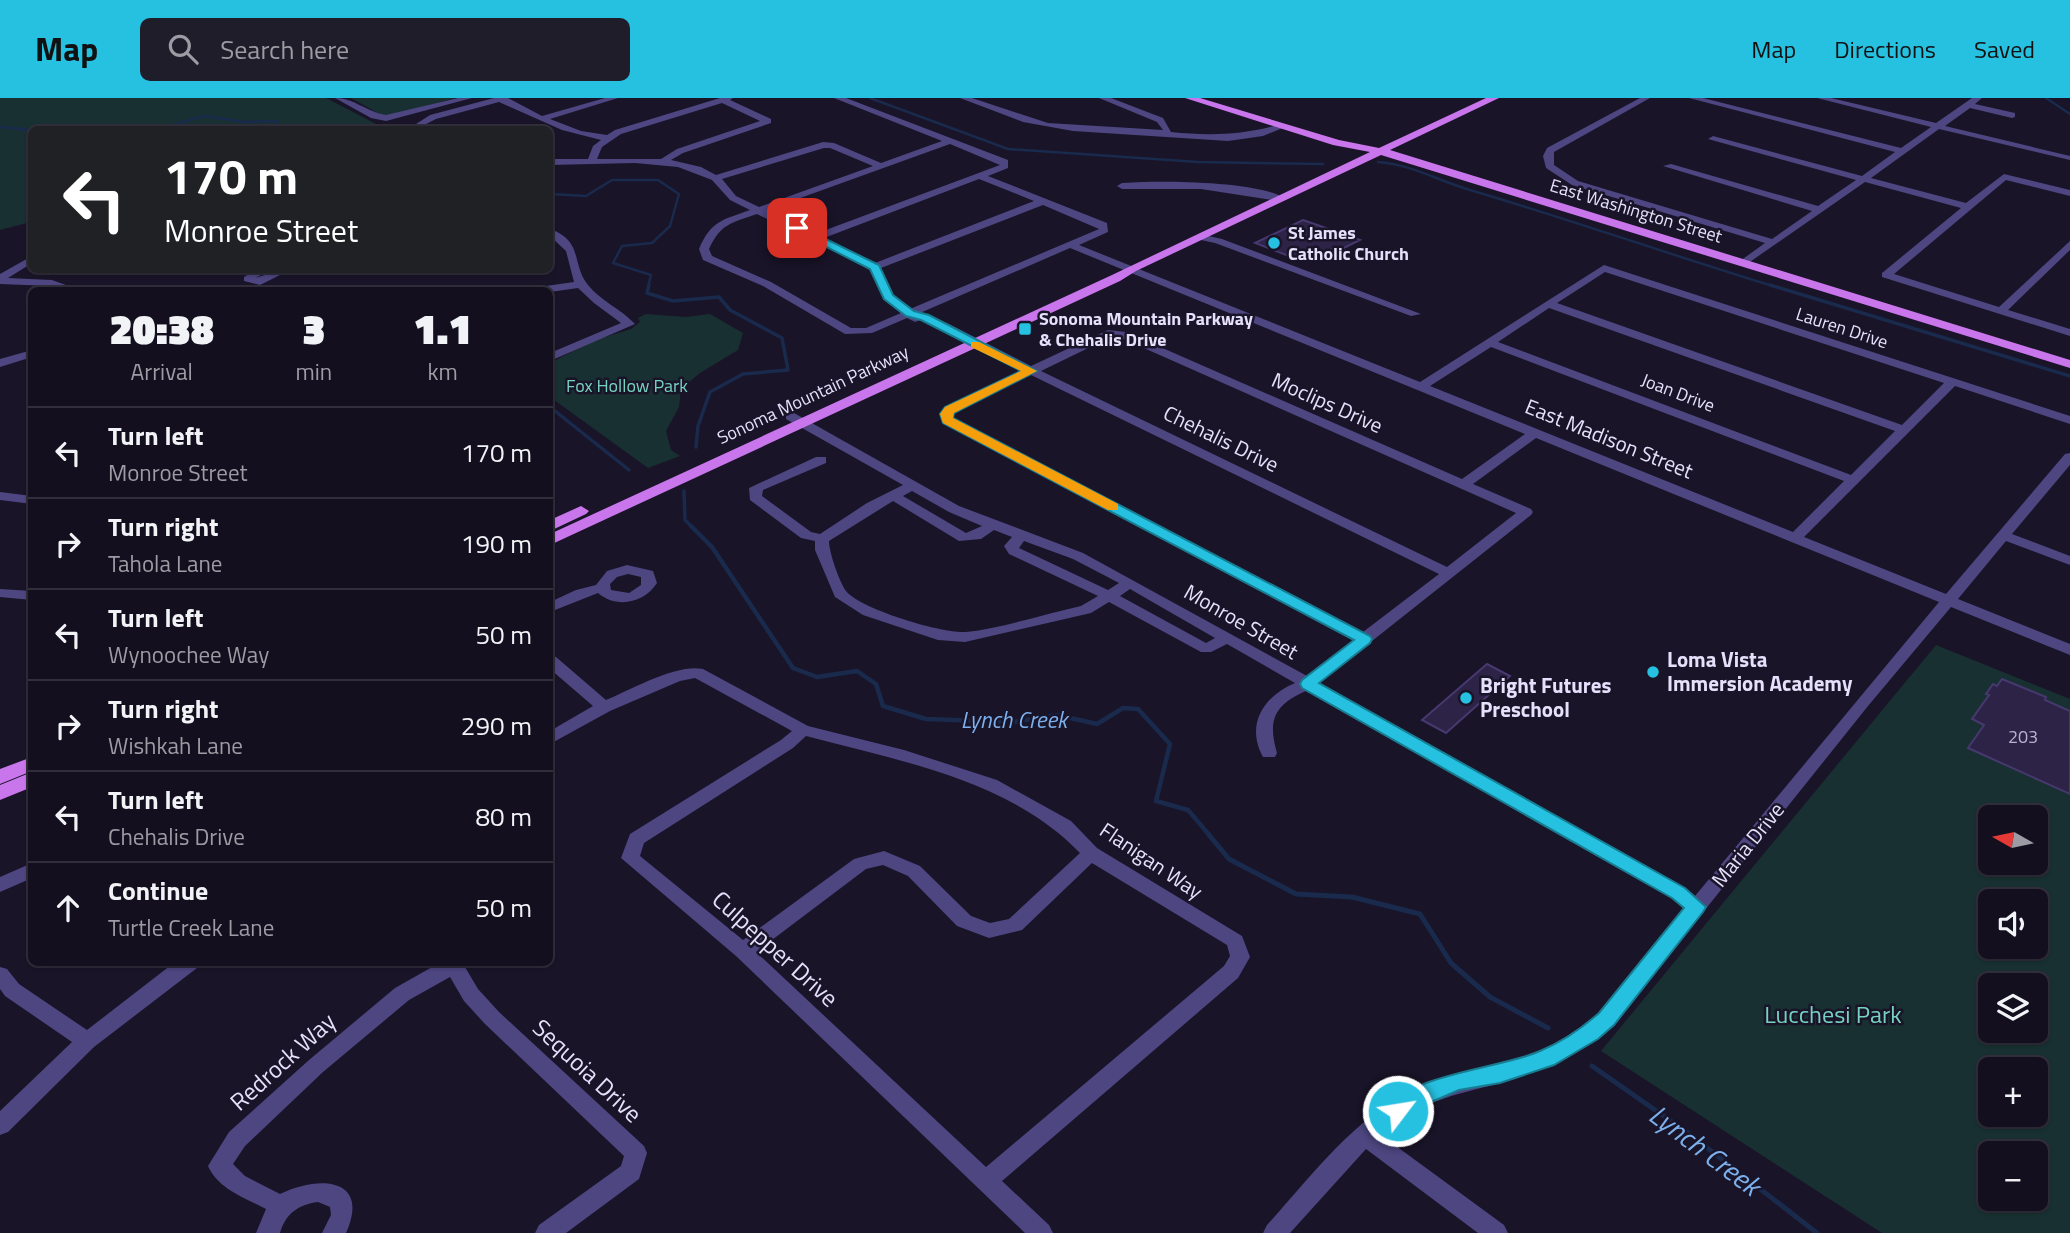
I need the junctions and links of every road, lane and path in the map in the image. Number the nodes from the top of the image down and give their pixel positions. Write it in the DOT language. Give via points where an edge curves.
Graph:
graph roads {
  1 [pos="339,98"];
  2 [pos="468,98"];
  3 [pos="614,98"];
  4 [pos="838,98"];
  5 [pos="964,98"];
  6 [pos="1103,98"];
  7 [pos="1190,98"];
  8 [pos="1494,98"];
  9 [pos="1646,98"];
  10 [pos="1693,98"];
  11 [pos="1821,98"];
  12 [pos="502,99"];
  13 [pos="726,99"];
  14 [pos="1974,101"];
  15 [pos="2012,115"];
  16 [pos="542,119"];
  17 [pos="423,126"];
  18 [pos="1281,127"];
  19 [pos="1937,127"];
  20 [pos="1164,134"];
  21 [pos="607,138"];
  22 [pos="1713,139"];
  23 [pos="948,142"];
  24 [pos="1901,151"];
  25 [pos="1382,152"];
  26 [pos="2067,158"];
  27 [pos="592,161"];
  28 [pos="553,162"];
  29 [pos="662,162"];
  30 [pos="881,166"];
  31 [pos="1668,166"];
  32 [pos="980,176"];
  33 [pos="716,178"];
  34 [pos="1864,180"];
  35 [pos="1122,186"];
  36 [pos="2070,193"];
  37 [pos="1279,198"];
  38 [pos="1043,201"];
  39 [pos="1968,207"];
  40 [pos="757,210"];
  41 [pos="1821,210"];
  42 [pos="553,234"];
  43 [pos="817,237"];
  44 [pos="1200,237"];
  45 [pos="1772,242"];
  46 [pos="1071,244"];
  47 [pos="2070,244"];
  48 [pos="28,261"];
  49 [pos="1744,263"];
  50 [pos="875,267"];
  51 [pos="1132,268"];
  52 [pos="0,280"];
  53 [pos="580,284"];
  54 [pos="62,287"];
  55 [pos="553,288"];
  56 [pos="1548,304"];
  57 [pos="2001,311"];
  58 [pos="910,313"];
  59 [pos="1415,314"];
  60 [pos="2070,332"];
  61 [pos="965,340"];
  62 [pos="1489,342"];
  63 [pos="28,354"];
  64 [pos="553,356"];
  65 [pos="0,363"];
  66 [pos="2070,364"];
  67 [pos="1031,371"];
  68 [pos="1951,383"];
  69 [pos="1422,386"];
  70 [pos="796,420"];
  71 [pos="2070,420"];
  72 [pos="1904,429"];
  73 [pos="1536,432"];
  74 [pos="2070,457"];
  75 [pos="821,460"];
  76 [pos="1853,480"];
  77 [pos="1464,484"];
  78 [pos="914,485"];
  79 [pos="893,495"];
  80 [pos="0,496"];
  81 [pos="28,499"];
  82 [pos="553,525"];
  83 [pos="992,526"];
  84 [pos="1022,536"];
  85 [pos="2002,536"];
  86 [pos="1795,538"];
  87 [pos="553,539"];
  88 [pos="822,539"];
  89 [pos="2070,561"];
  90 [pos="1449,573"];
  91 [pos="1130,583"];
  92 [pos="602,588"];
  93 [pos="0,593"];
  94 [pos="28,595"];
  95 [pos="1109,596"];
  96 [pos="1948,600"];
  97 [pos="553,607"];
  98 [pos="1227,638"];
  99 [pos="1364,639"];
  100 [pos="2070,650"];
  101 [pos="553,664"];
  102 [pos="1308,684"];
  103 [pos="604,707"];
  104 [pos="803,730"];
  105 [pos="553,736"];
  106 [pos="1269,753"];
  107 [pos="28,765"];
  108 [pos="0,777"];
  109 [pos="28,781"];
  110 [pos="0,793"];
  111 [pos="1091,853"];
  112 [pos="28,872"];
  113 [pos="0,886"];
  114 [pos="1696,907"];
  115 [pos="743,951"];
  116 [pos="185,966"];
  117 [pos="450,966"];
  118 [pos="454,966"];
  119 [pos="0,975"];
  120 [pos="86,1041"];
  121 [pos="0,1125"];
  122 [pos="1365,1136"];
  123 [pos="987,1180"];
  124 [pos="282,1206"];
  125 [pos="268,1233"];
  126 [pos="334,1233"];
  127 [pos="547,1233"];
  128 [pos="1041,1233"];
  129 [pos="1275,1233"];
  130 [pos="1496,1233"];
  1 -- 2 [label="street" via="386,118"];
  3 -- 16 [label="street"];
  4 -- 23 [label="street"];
  5 -- 20 [label="street" via="1045,125"];
  6 -- 20 [label="street" via="1160,120 1167,125"];
  7 -- 18 [label="main road, East Washington Street"];
  8 -- 25 [label="main road, Sonoma Mountain Parkway"];
  9 -- 45 [label="street" via="1550,150 1548,165 1575,183"];
  10 -- 24 [label="street"];
  11 -- 19 [label="street"];
  12 -- 16 [label="street"];
  12 -- 17 [label="street" via="433,117 420,124"];
  13 -- 21 [label="street"];
  13 -- 29 [label="street" via="768,121 680,150"];
  14 -- 15 [label="street"];
  14 -- 19 [label="street"];
  16 -- 21 [label="street" via="580,134"];
  18 -- 20 [label="street" via="1242,139"];
  18 -- 25 [label="main road, East Washington Street"];
  19 -- 24 [label="street"];
  19 -- 26 [label="street"];
  21 -- 27 [label="street"];
  22 -- 34 [label="street"];
  23 -- 30 [label="street"];
  23 -- 32 [label="street" via="1004,162 1005,166"];
  24 -- 34 [label="street"];
  25 -- 37 [label="main road, Sonoma Mountain Parkway"];
  25 -- 49 [label="main road, East Washington Street"];
  27 -- 28 [label="street"];
  27 -- 29 [label="street"];
  29 -- 33 [label="street"];
  30 -- 33 [label="street" via="823,145"];
  30 -- 40 [label="street"];
  31 -- 41 [label="street"];
  32 -- 38 [label="street"];
  32 -- 43 [label="street"];
  33 -- 40 [label="street" via="733,198"];
  34 -- 39 [label="street"];
  34 -- 41 [label="street"];
  35 -- 37 [label="street" via="1229,187"];
  36 -- 39 [label="street" via="2004,177"];
  37 -- 44 [label="main road, Sonoma Mountain Parkway"];
  38 -- 46 [label="street" via="1105,228"];
  38 -- 50 [label="street"];
  39 -- 57 [label="street" via="1886,275"];
  40 -- 43 [label="street"];
  40 -- 58 [label="street" via="712,231 704,249 707,258 767,284 849,332 868,331"];
  41 -- 45 [label="street"];
  42 -- 53 [label="street" via="565,240 572,252"];
  43 -- 50 [label="street"];
  44 -- 51 [label="main road, Sonoma Mountain Parkway"];
  44 -- 59 [label="street"];
  45 -- 49 [label="street"];
  46 -- 51 [label="street, East Madison Street"];
  46 -- 58 [label="street"];
  47 -- 57 [label="street"];
  48 -- 52 [label="street"];
  49 -- 66 [label="main road, East Washington Street"];
  50 -- 58 [label="street, Chehalis Drive" via="888,296"];
  51 -- 61 [label="main road, Sonoma Mountain Parkway" via="1104,273"];
  51 -- 69 [label="street, East Madison Street"];
  52 -- 54 [label="street"];
  53 -- 55 [label="street"];
  53 -- 64 [label="street" via="629,324"];
  56 -- 62 [label="street"];
  56 -- 68 [label="street, Lauren Drive" via="1604,268"];
  56 -- 72 [label="street"];
  57 -- 60 [label="street"];
  58 -- 61 [label="street, Chehalis Drive" via="917,321"];
  61 -- 67 [label="street, Chehalis Drive"];
  61 -- 70 [label="main road, Sonoma Mountain Parkway"];
  62 -- 69 [label="street"];
  62 -- 76 [label="street, Joan Drive"];
  63 -- 65 [label="street"];
  67 -- 77 [label="street, Moclips Drive" via="1112,332 1122,334"];
  67 -- 90 [label="street, Chehalis Drive"];
  67 -- 99 [label="street" via="950,410 948,420"];
  68 -- 71 [label="street, Lauren Drive"];
  68 -- 72 [label="street"];
  69 -- 73 [label="street, East Madison Street"];
  70 -- 78 [label="street, Monroe Street"];
  70 -- 82 [label="main road, Sonoma Mountain Parkway"];
  70 -- 87 [label="main road, Sonoma Mountain Parkway"];
  72 -- 76 [label="street"];
  73 -- 77 [label="street"];
  73 -- 86 [label="street, East Madison Street"];
  74 -- 85 [label="street, Maria Drive"];
  75 -- 88 [label="street" via="754,492 806,535"];
  76 -- 86 [label="street"];
  77 -- 90 [label="street, Moclips Drive" via="1526,512"];
  78 -- 79 [label="street"];
  78 -- 83 [label="street, Monroe Street"];
  79 -- 83 [label="street" via="964,538"];
  79 -- 88 [label="street"];
  80 -- 81 [label="street"];
  83 -- 84 [label="street, Monroe Street"];
  84 -- 91 [label="street, Monroe Street" via="1077,556"];
  84 -- 95 [label="street" via="1011,546 1014,551"];
  85 -- 89 [label="street"];
  85 -- 96 [label="street, Maria Drive"];
  86 -- 96 [label="street, East Madison Street"];
  88 -- 95 [label="street" via="840,594 868,612 938,635 965,637 1035,623 1086,610"];
  90 -- 99 [label="street"];
  91 -- 95 [label="street"];
  91 -- 98 [label="street, Monroe Street"];
  92 -- 97 [label="street"];
  93 -- 94 [label="street"];
  95 -- 98 [label="street" via="1206,649"];
  96 -- 100 [label="street, East Madison Street"];
  96 -- 114 [label="street, Maria Drive"];
  98 -- 102 [label="street, Monroe Street"];
  99 -- 102 [label="street"];
  101 -- 103 [label="street"];
  102 -- 106 [label="street" via="1268,711 1262,724"];
  102 -- 114 [label="street, Monroe Street" via="1679,893"];
  103 -- 104 [label="street, Flanigan Way" via="697,673"];
  103 -- 105 [label="street"];
  104 -- 111 [label="street, Flanigan Way" via="991,784 1065,826"];
  104 -- 115 [label="street, Culpepper Drive" via="636,839 630,858"];
  107 -- 108 [label="main road"];
  109 -- 110 [label="main road"];
  111 -- 115 [label="street" via="1015,925 989,931 964,921 914,871 884,859 860,864"];
  111 -- 123 [label="street, Flanigan Way" via="1235,941 1240,957 1231,971"];
  112 -- 113 [label="street"];
  114 -- 122 [label="street, Maria Drive" via="1591,1033 1546,1059 1457,1082 1414,1099"];
  115 -- 123 [label="street, Culpepper Drive"];
  116 -- 120 [label="street"];
  117 -- 124 [label="street, Redrock Way" via="402,995 237,1139 219,1166 237,1184"];
  118 -- 127 [label="street, Sequoia Drive" via="492,1018 636,1153 631,1172"];
  119 -- 120 [label="street" via="12,990"];
  120 -- 121 [label="street"];
  122 -- 129 [label="street, Maria Drive"];
  122 -- 130 [label="street"];
  123 -- 128 [label="street, Culpepper Drive"];
  124 -- 125 [label="street"];
  124 -- 126 [label="street" via="306,1192 329,1191 342,1204 343,1214"];
}
